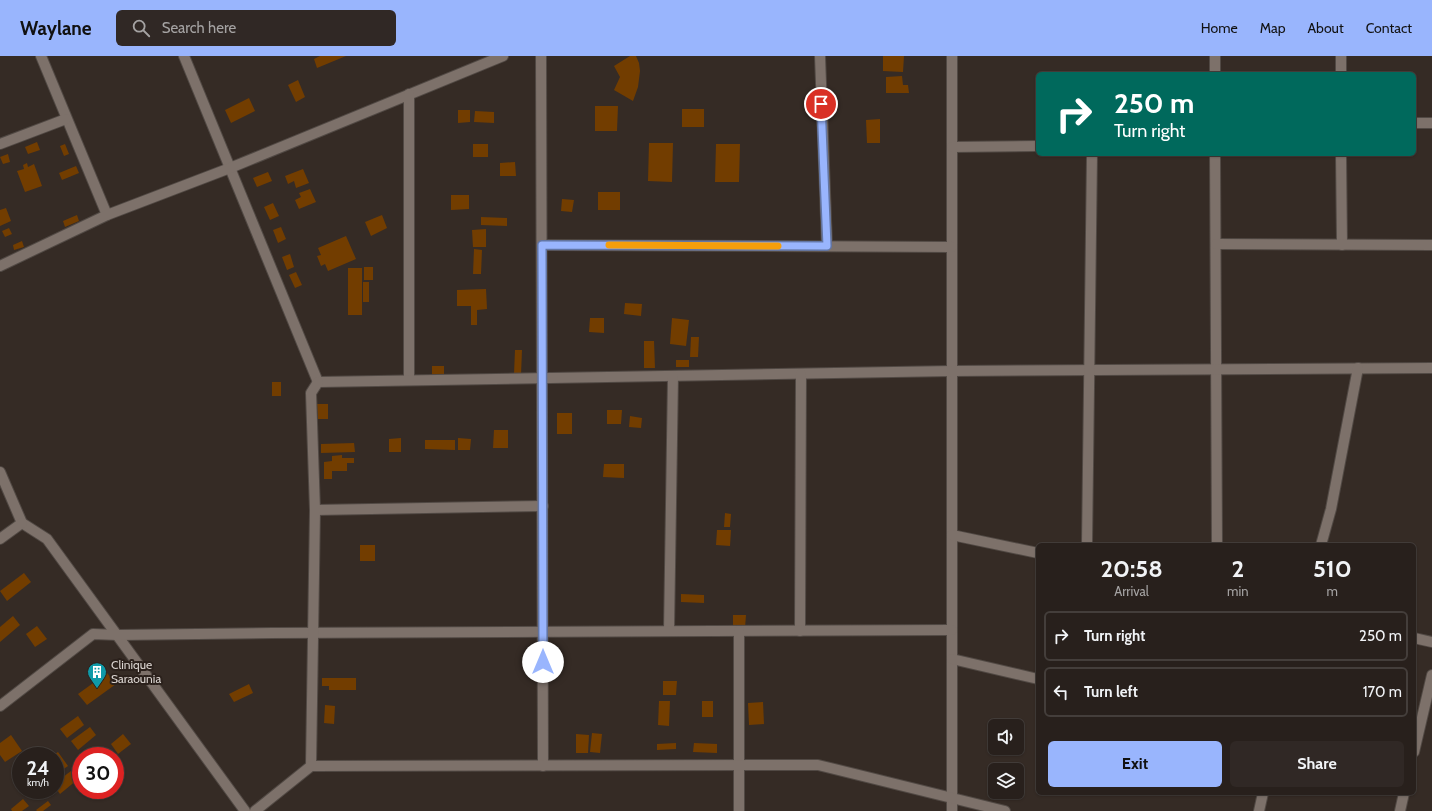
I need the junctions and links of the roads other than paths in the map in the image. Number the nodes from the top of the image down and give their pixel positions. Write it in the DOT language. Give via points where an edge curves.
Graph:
graph roads {
  1 [pos="41,56"];
  2 [pos="184,56"];
  3 [pos="503,56"];
  4 [pos="541,56"];
  5 [pos="820,56"];
  6 [pos="952,56"];
  7 [pos="1215,56"];
  8 [pos="1341,56"];
  9 [pos="1215,72"];
  10 [pos="1341,72"];
  11 [pos="409,94"];
  12 [pos="66,119"];
  13 [pos="1416,123"];
  14 [pos="1432,123"];
  15 [pos="0,144"];
  16 [pos="1036,146"];
  17 [pos="952,147"];
  18 [pos="1092,156"];
  19 [pos="1215,156"];
  20 [pos="1341,156"];
  21 [pos="230,168"];
  22 [pos="107,215"];
  23 [pos="1216,244"];
  24 [pos="1342,244"];
  25 [pos="542,245"];
  26 [pos="1432,245"];
  27 [pos="827,246"];
  28 [pos="952,247"];
  29 [pos="0,266"];
  30 [pos="1358,368"];
  31 [pos="1432,368"];
  32 [pos="1216,369"];
  33 [pos="1090,370"];
  34 [pos="952,371"];
  35 [pos="800,374"];
  36 [pos="673,376"];
  37 [pos="542,378"];
  38 [pos="409,380"];
  39 [pos="318,382"];
  40 [pos="0,472"];
  41 [pos="542,506"];
  42 [pos="315,510"];
  43 [pos="22,523"];
  44 [pos="952,535"];
  45 [pos="0,540"];
  46 [pos="1087,543"];
  47 [pos="1217,543"];
  48 [pos="1322,543"];
  49 [pos="1036,554"];
  50 [pos="800,630"];
  51 [pos="952,630"];
  52 [pos="669,631"];
  53 [pos="739,631"];
  54 [pos="543,632"];
  55 [pos="313,633"];
  56 [pos="118,635"];
  57 [pos="1416,638"];
  58 [pos="1432,642"];
  59 [pos="952,659"];
  60 [pos="1432,675"];
  61 [pos="1036,680"];
  62 [pos="0,706"];
  63 [pos="1416,743"];
  64 [pos="311,766"];
  65 [pos="543,766"];
  66 [pos="740,766"];
  67 [pos="1262,795"];
  68 [pos="1404,795"];
  69 [pos="952,799"];
  70 [pos="245,811"];
  71 [pos="255,811"];
  72 [pos="739,811"];
  73 [pos="952,811"];
  74 [pos="1005,811"];
  75 [pos="1258,811"];
  76 [pos="1400,811"];
  1 -- 12 [label="street"];
  2 -- 21 [label="street"];
  3 -- 11 [label="street"];
  4 -- 25 [label="street"];
  5 -- 27 [label="street"];
  6 -- 17 [label="street"];
  7 -- 9 [label="street"];
  8 -- 10 [label="street"];
  11 -- 21 [label="street"];
  11 -- 38 [label="street"];
  12 -- 15 [label="street"];
  12 -- 22 [label="street"];
  13 -- 14 [label="street"];
  16 -- 17 [label="street"];
  17 -- 28 [label="street"];
  18 -- 33 [label="street"];
  19 -- 23 [label="street"];
  20 -- 24 [label="street"];
  21 -- 22 [label="street"];
  21 -- 39 [label="street"];
  22 -- 29 [label="street"];
  23 -- 24 [label="street"];
  23 -- 32 [label="street"];
  24 -- 26 [label="street"];
  25 -- 27 [label="street"];
  25 -- 37 [label="street"];
  27 -- 28 [label="street"];
  28 -- 34 [label="street"];
  30 -- 31 [label="street"];
  30 -- 32 [label="street"];
  30 -- 48 [label="street" via="1331,509"];
  32 -- 33 [label="street"];
  32 -- 47 [label="street"];
  33 -- 34 [label="street"];
  33 -- 46 [label="street"];
  34 -- 35 [label="street"];
  34 -- 44 [label="street"];
  35 -- 36 [label="street"];
  35 -- 50 [label="street"];
  36 -- 37 [label="street"];
  36 -- 52 [label="street"];
  37 -- 38 [label="street"];
  37 -- 41 [label="street"];
  38 -- 39 [label="street"];
  39 -- 42 [label="street" via="311,393"];
  40 -- 43 [label="street"];
  41 -- 42 [label="street"];
  41 -- 54 [label="street"];
  42 -- 55 [label="street"];
  43 -- 45 [label="street"];
  43 -- 56 [label="street" via="48,539"];
  44 -- 49 [label="street"];
  44 -- 51 [label="street"];
  50 -- 51 [label="street"];
  50 -- 53 [label="street"];
  51 -- 59 [label="street"];
  52 -- 53 [label="street"];
  52 -- 54 [label="street"];
  53 -- 66 [label="street"];
  54 -- 55 [label="street"];
  54 -- 65 [label="street"];
  55 -- 56 [label="street"];
  55 -- 64 [label="street"];
  56 -- 62 [label="street" via="93,634"];
  56 -- 70 [label="street"];
  57 -- 58 [label="street"];
  59 -- 61 [label="street"];
  59 -- 69 [label="street"];
  60 -- 63 [label="street"];
  64 -- 65 [label="street"];
  64 -- 71 [label="street"];
  65 -- 66 [label="street"];
  66 -- 69 [label="street" via="818,765"];
  66 -- 72 [label="street"];
  67 -- 75 [label="street"];
  68 -- 76 [label="street"];
  69 -- 73 [label="street"];
  69 -- 74 [label="street"];
}
